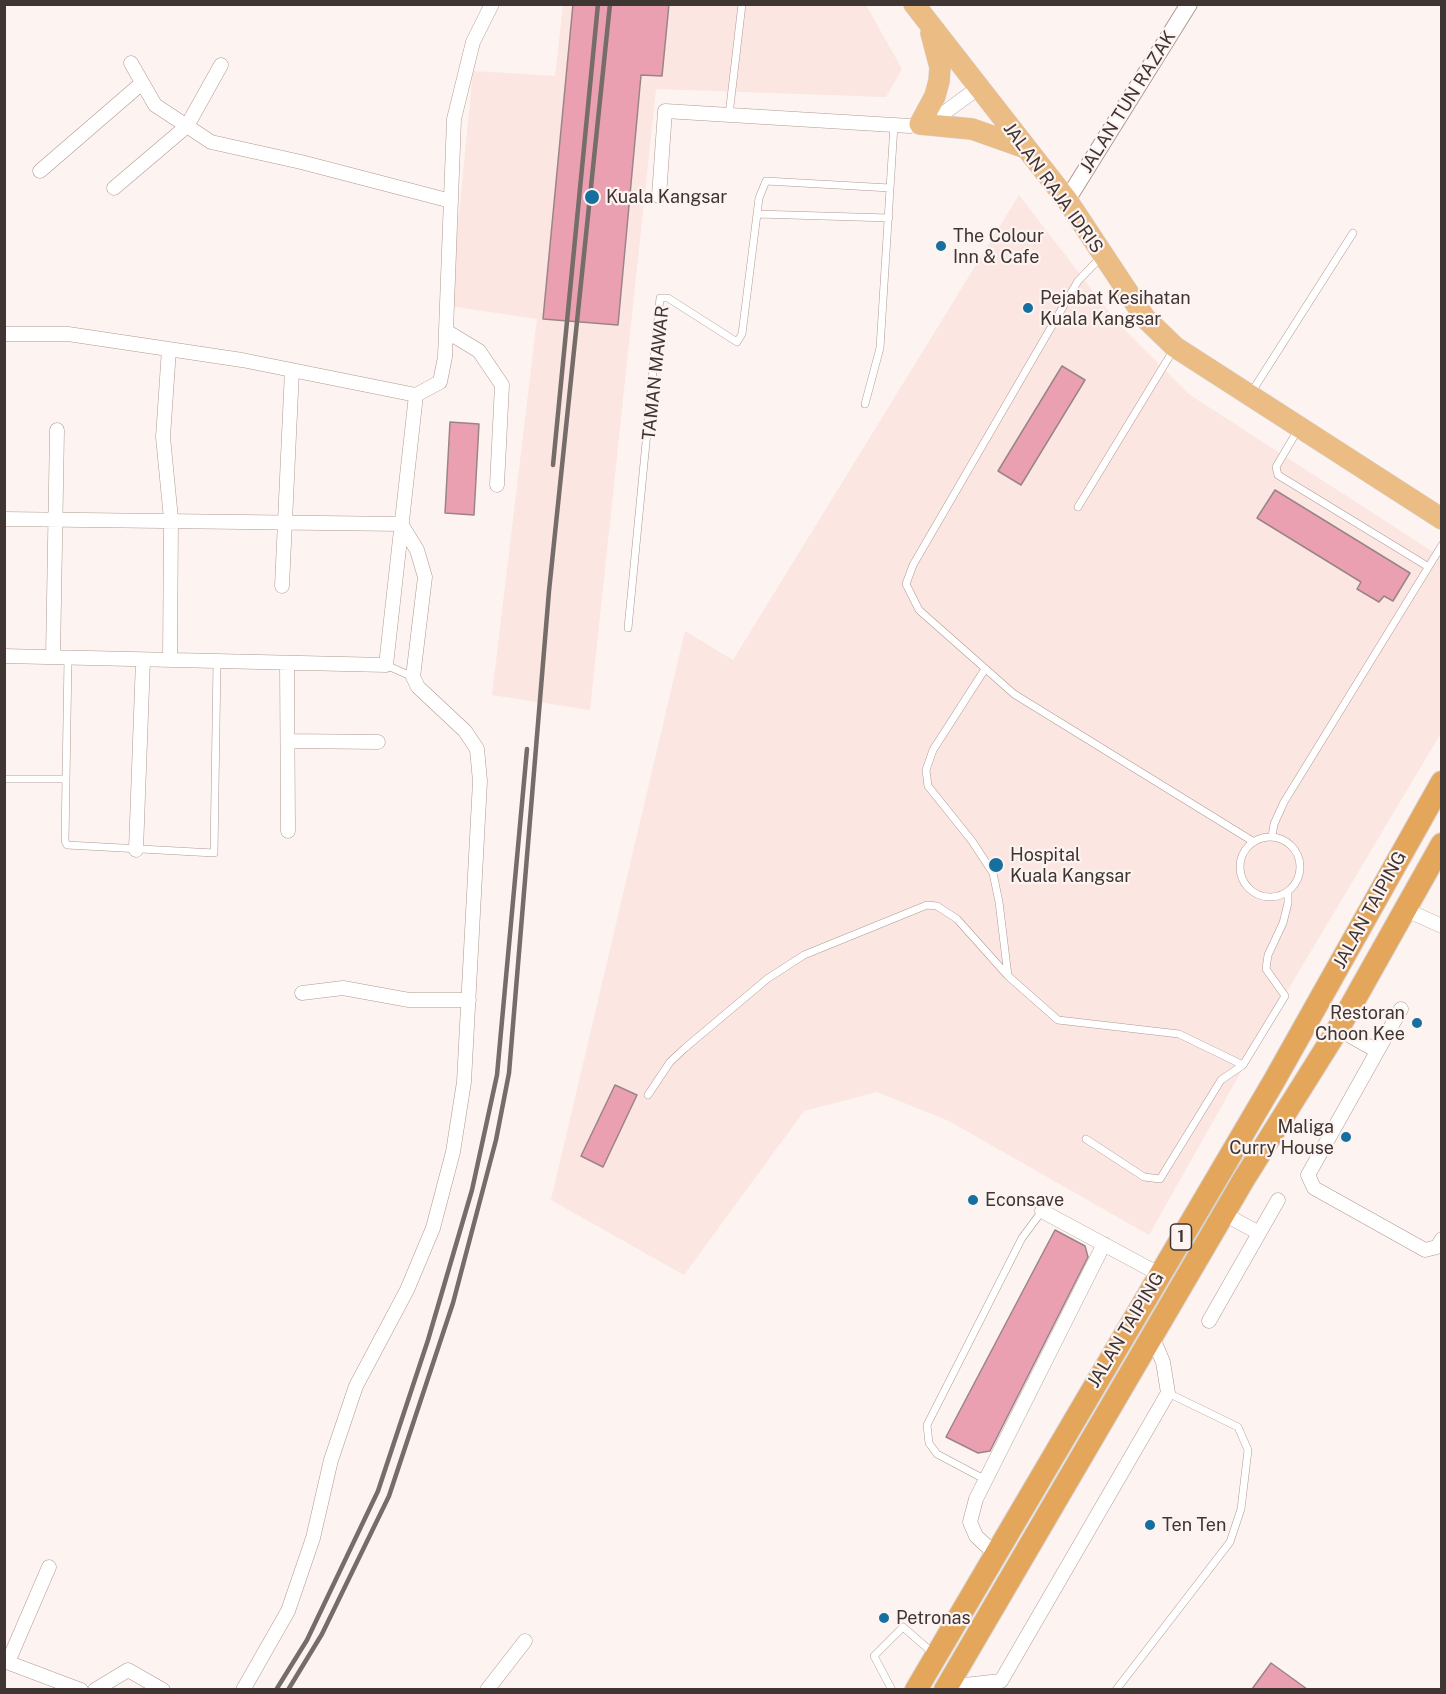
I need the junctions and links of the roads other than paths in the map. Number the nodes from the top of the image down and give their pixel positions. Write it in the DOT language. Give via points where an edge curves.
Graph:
graph roads {
  1 [pos="492,4"];
  2 [pos="742,4"];
  3 [pos="914,4"];
  4 [pos="1189,4"];
  5 [pos="929,23"];
  6 [pos="130,63"];
  7 [pos="221,65"];
  8 [pos="142,83"];
  9 [pos="978,88"];
  10 [pos="729,115"];
  11 [pos="920,124"];
  12 [pos="894,125"];
  13 [pos="188,126"];
  14 [pos="1026,149"];
  15 [pos="40,171"];
  16 [pos="114,188"];
  17 [pos="890,188"];
  18 [pos="658,196"];
  19 [pos="1067,200"];
  20 [pos="451,201"];
  21 [pos="757,214"];
  22 [pos="889,218"];
  23 [pos="1353,233"];
  24 [pos="1103,255"];
  25 [pos="446,331"];
  26 [pos="4,334"];
  27 [pos="1175,347"];
  28 [pos="169,349"];
  29 [pos="292,370"];
  30 [pos="416,395"];
  31 [pos="1250,395"];
  32 [pos="865,404"];
  33 [pos="1300,427"];
  34 [pos="57,430"];
  35 [pos="497,484"];
  36 [pos="1078,507"];
  37 [pos="4,519"];
  38 [pos="55,519"];
  39 [pos="171,519"];
  40 [pos="1442,519"];
  41 [pos="285,522"];
  42 [pos="402,524"];
  43 [pos="1442,545"];
  44 [pos="1427,566"];
  45 [pos="282,586"];
  46 [pos="628,628"];
  47 [pos="4,656"];
  48 [pos="53,657"];
  49 [pos="68,658"];
  50 [pos="143,660"];
  51 [pos="170,660"];
  52 [pos="217,662"];
  53 [pos="287,663"];
  54 [pos="386,665"];
  55 [pos="985,669"];
  56 [pos="414,677"];
  57 [pos="288,741"];
  58 [pos="378,742"];
  59 [pos="4,779"];
  60 [pos="66,779"];
  61 [pos="1442,782"];
  62 [pos="288,831"];
  63 [pos="1272,837"];
  64 [pos="1254,842"];
  65 [pos="1442,844"];
  66 [pos="136,850"];
  67 [pos="1288,892"];
  68 [pos="1406,910"];
  69 [pos="1442,926"];
  70 [pos="1008,976"];
  71 [pos="302,993"];
  72 [pos="469,1000"];
  73 [pos="1401,1009"];
  74 [pos="1338,1029"];
  75 [pos="1377,1051"];
  76 [pos="1243,1065"];
  77 [pos="1274,1081"];
  78 [pos="648,1095"];
  79 [pos="1086,1139"];
  80 [pos="1278,1200"];
  81 [pos="1042,1210"];
  82 [pos="1224,1214"];
  83 [pos="1259,1233"];
  84 [pos="1442,1239"];
  85 [pos="1104,1244"];
  86 [pos="1159,1274"];
  87 [pos="1209,1321"];
  88 [pos="1152,1336"];
  89 [pos="1168,1393"];
  90 [pos="986,1480"];
  91 [pos="995,1554"];
  92 [pos="49,1567"];
  93 [pos="525,1641"];
  94 [pos="936,1656"];
  95 [pos="6,1661"];
  96 [pos="1004,1685"];
  97 [pos="945,1688"];
  98 [pos="81,1689"];
  99 [pos="95,1689"];
  100 [pos="163,1689"];
  101 [pos="243,1689"];
  102 [pos="487,1689"];
  103 [pos="892,1689"];
  104 [pos="916,1689"];
  105 [pos="1116,1689"];
  1 -- 20 [label="street" via="473,42 454,119"];
  2 -- 10 [label="lane"];
  3 -- 5 [label="main road, JALAN RAJA IDRIS"];
  4 -- 19 [label="street, JALAN TUN RAZAK"];
  5 -- 9 [label="main road, JALAN RAJA IDRIS"];
  5 -- 11 [label="main road" via="940,67 935,96"];
  6 -- 8 [label="street"];
  7 -- 13 [label="street"];
  8 -- 13 [label="street" via="155,105"];
  8 -- 15 [label="street"];
  9 -- 11 [label="street" via="933,121"];
  9 -- 14 [label="main road, JALAN RAJA IDRIS"];
  10 -- 12 [label="street"];
  10 -- 18 [label="street" via="665,111"];
  11 -- 12 [label="street"];
  11 -- 14 [label="main road" via="972,129"];
  12 -- 17 [label="lane"];
  13 -- 16 [label="street"];
  13 -- 20 [label="street" via="211,142"];
  14 -- 19 [label="main road, JALAN RAJA IDRIS"];
  17 -- 21 [label="lane, TAMAN MAWAR" via="766,181"];
  17 -- 22 [label="lane"];
  19 -- 24 [label="main road, JALAN RAJA IDRIS"];
  20 -- 25 [label="street"];
  21 -- 22 [label="lane"];
  21 -- 46 [label="lane, TAMAN MAWAR" via="742,334 737,342 668,298 660,298"];
  22 -- 32 [label="lane" via="880,348"];
  23 -- 31 [label="lane"];
  24 -- 27 [label="main road, JALAN RAJA IDRIS" via="1145,318"];
  24 -- 55 [label="lane" via="1078,281 913,565 906,584 919,610"];
  25 -- 30 [label="street" via="440,382"];
  25 -- 35 [label="street" via="479,351 502,385"];
  26 -- 28 [label="street" via="68,334"];
  27 -- 31 [label="main road, JALAN RAJA IDRIS"];
  27 -- 36 [label="lane"];
  28 -- 29 [label="street"];
  28 -- 39 [label="street" via="163,437"];
  29 -- 30 [label="street"];
  29 -- 41 [label="street"];
  30 -- 42 [label="street"];
  31 -- 33 [label="main road, JALAN RAJA IDRIS"];
  33 -- 40 [label="main road, JALAN RAJA IDRIS"];
  33 -- 44 [label="lane" via="1276,467 1278,475"];
  34 -- 38 [label="street"];
  37 -- 38 [label="street"];
  38 -- 39 [label="street"];
  38 -- 48 [label="street"];
  39 -- 41 [label="street"];
  39 -- 51 [label="street"];
  41 -- 42 [label="street"];
  41 -- 45 [label="street"];
  42 -- 54 [label="street"];
  42 -- 56 [label="street" via="417,550 425,577"];
  43 -- 44 [label="lane"];
  44 -- 63 [label="lane" via="1284,802"];
  47 -- 48 [label="street"];
  48 -- 49 [label="street"];
  49 -- 50 [label="street"];
  49 -- 60 [label="lane"];
  50 -- 51 [label="street"];
  50 -- 66 [label="street"];
  51 -- 52 [label="street"];
  52 -- 53 [label="street"];
  52 -- 66 [label="lane" via="214,854"];
  53 -- 54 [label="street"];
  53 -- 57 [label="street"];
  54 -- 56 [label="lane"];
  55 -- 64 [label="lane" via="1014,694"];
  55 -- 70 [label="lane" via="933,750 926,770 928,786 993,873"];
  56 -- 72 [label="street" via="418,687 465,731 477,749 480,781"];
  57 -- 58 [label="street"];
  57 -- 62 [label="street"];
  59 -- 60 [label="lane"];
  60 -- 66 [label="lane" via="64,842"];
  61 -- 77 [label="highway, JALAN TAIPING / 1"];
  63 -- 64 [label="lane"];
  63 -- 67 [label="lane" via="1290,843 1300,859 1299,878"];
  64 -- 67 [label="lane" via="1241,860 1245,885 1260,896 1279,897"];
  65 -- 68 [label="highway, JALAN TAIPING / 1"];
  67 -- 76 [label="lane" via="1283,923 1266,969 1284,996"];
  68 -- 69 [label="street"];
  68 -- 74 [label="highway, JALAN TAIPING / 1"];
  70 -- 76 [label="lane" via="1058,1020 1179,1034"];
  70 -- 78 [label="lane" via="957,919 937,906 927,905 804,955 767,979 670,1062"];
  71 -- 72 [label="street" via="343,988 409,1000"];
  72 -- 101 [label="street" via="464,1082 453,1152 433,1228 356,1386 288,1611"];
  73 -- 75 [label="street"];
  74 -- 75 [label="street"];
  74 -- 77 [label="highway" via="1318,1036"];
  74 -- 82 [label="highway, JALAN TAIPING / 1"];
  75 -- 84 [label="street" via="1308,1175 1314,1188 1425,1250 1437,1247"];
  76 -- 79 [label="lane" via="1221,1080 1160,1179 1144,1177"];
  77 -- 86 [label="highway, JALAN TAIPING / 1"];
  80 -- 83 [label="street"];
  81 -- 85 [label="street"];
  81 -- 90 [label="lane" via="1022,1238 927,1425 929,1443 937,1454"];
  82 -- 83 [label="street"];
  82 -- 88 [label="highway, JALAN TAIPING / 1"];
  83 -- 87 [label="street"];
  85 -- 86 [label="street"];
  85 -- 90 [label="street"];
  86 -- 91 [label="highway, JALAN TAIPING / 1"];
  88 -- 89 [label="street" via="1163,1362"];
  88 -- 97 [label="highway, JALAN TAIPING / 1"];
  89 -- 96 [label="street"];
  89 -- 105 [label="lane" via="1238,1427 1248,1450 1241,1509 1230,1542"];
  90 -- 91 [label="street" via="970,1522 976,1536"];
  91 -- 94 [label="highway, JALAN TAIPING / 1"];
  92 -- 95 [label="street"];
  93 -- 102 [label="street"];
  94 -- 103 [label="lane" via="903,1627 874,1656"];
  94 -- 104 [label="highway, JALAN TAIPING / 1"];
  95 -- 98 [label="street"];
  96 -- 97 [label="street"];
  99 -- 100 [label="street" via="128,1670"];
}
